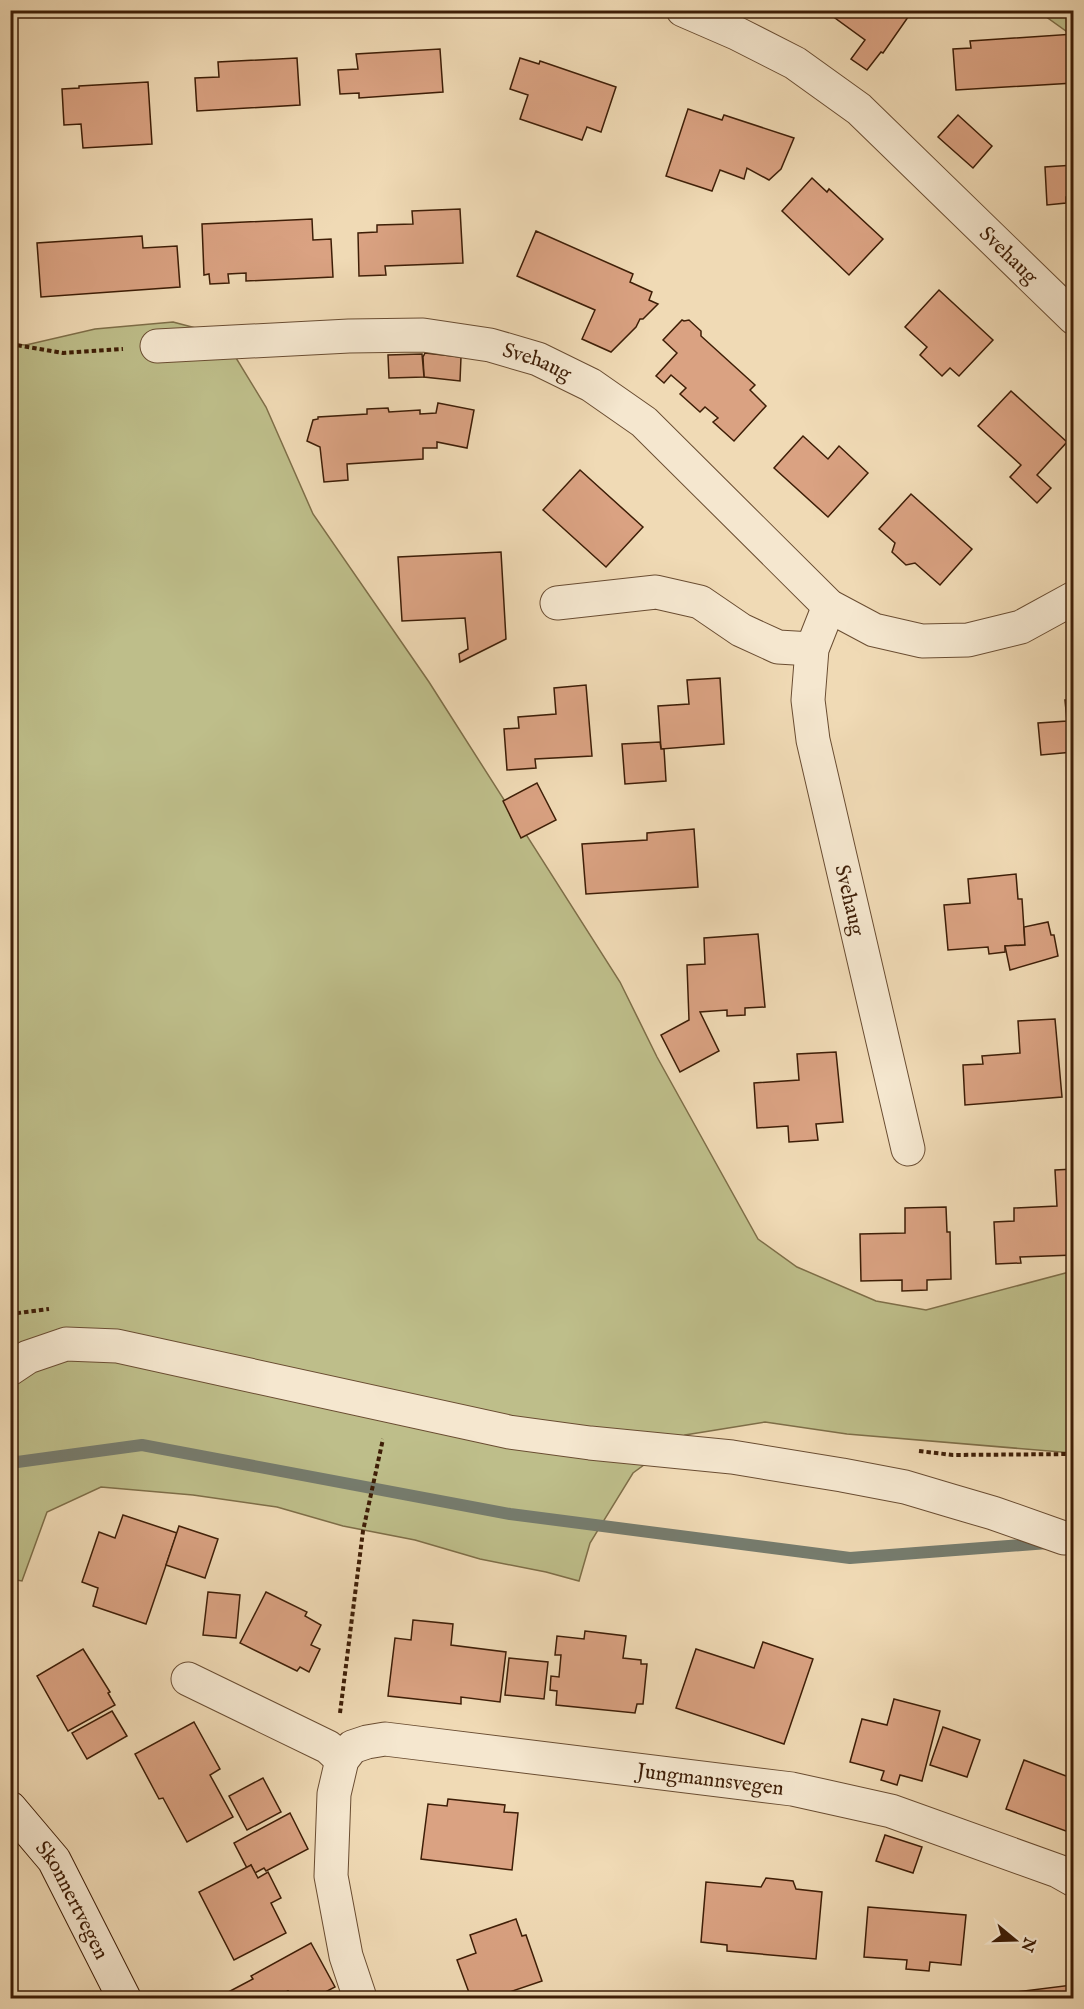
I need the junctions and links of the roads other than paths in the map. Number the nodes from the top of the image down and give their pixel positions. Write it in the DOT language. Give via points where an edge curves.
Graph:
graph roads {
  1 [pos="682,10"];
  2 [pos="1074,318"];
  3 [pos="157,346"];
  4 [pos="1074,598"];
  5 [pos="557,603"];
  6 [pos="829,606"];
  7 [pos="812,649"];
  8 [pos="908,1149"];
  9 [pos="10,1369"];
  10 [pos="1064,1538"];
  11 [pos="188,1679"];
  12 [pos="335,1753"];
  13 [pos="10,1808"];
  14 [pos="1074,1880"];
  15 [pos="124,1998"];
  16 [pos="360,1998"];
  1 -- 2 [label="street, Svehaug" via="795,63 859,109"];
  3 -- 6 [label="street, Svehaug" via="423,335 490,345 538,358 591,385 644,422"];
  4 -- 6 [label="street, Svehaug" via="1021,627 968,640 922,641 874,630"];
  5 -- 7 [label="street" via="656,592 700,602 741,630 778,647"];
  6 -- 7 [label="street, Svehaug"];
  7 -- 8 [label="street, Svehaug" via="808,700 813,740"];
  9 -- 10 [label="street" via="28,1357 66,1344 117,1346 509,1432 732,1457 842,1475 952,1501"];
  11 -- 12 [label="street"];
  12 -- 14 [label="street, Jungmannsvegen" via="385,1739 792,1789 891,1811"];
  12 -- 16 [label="street" via="331,1876 346,1956"];
  13 -- 15 [label="street, Skonnertvegen" via="54,1860"];
}
